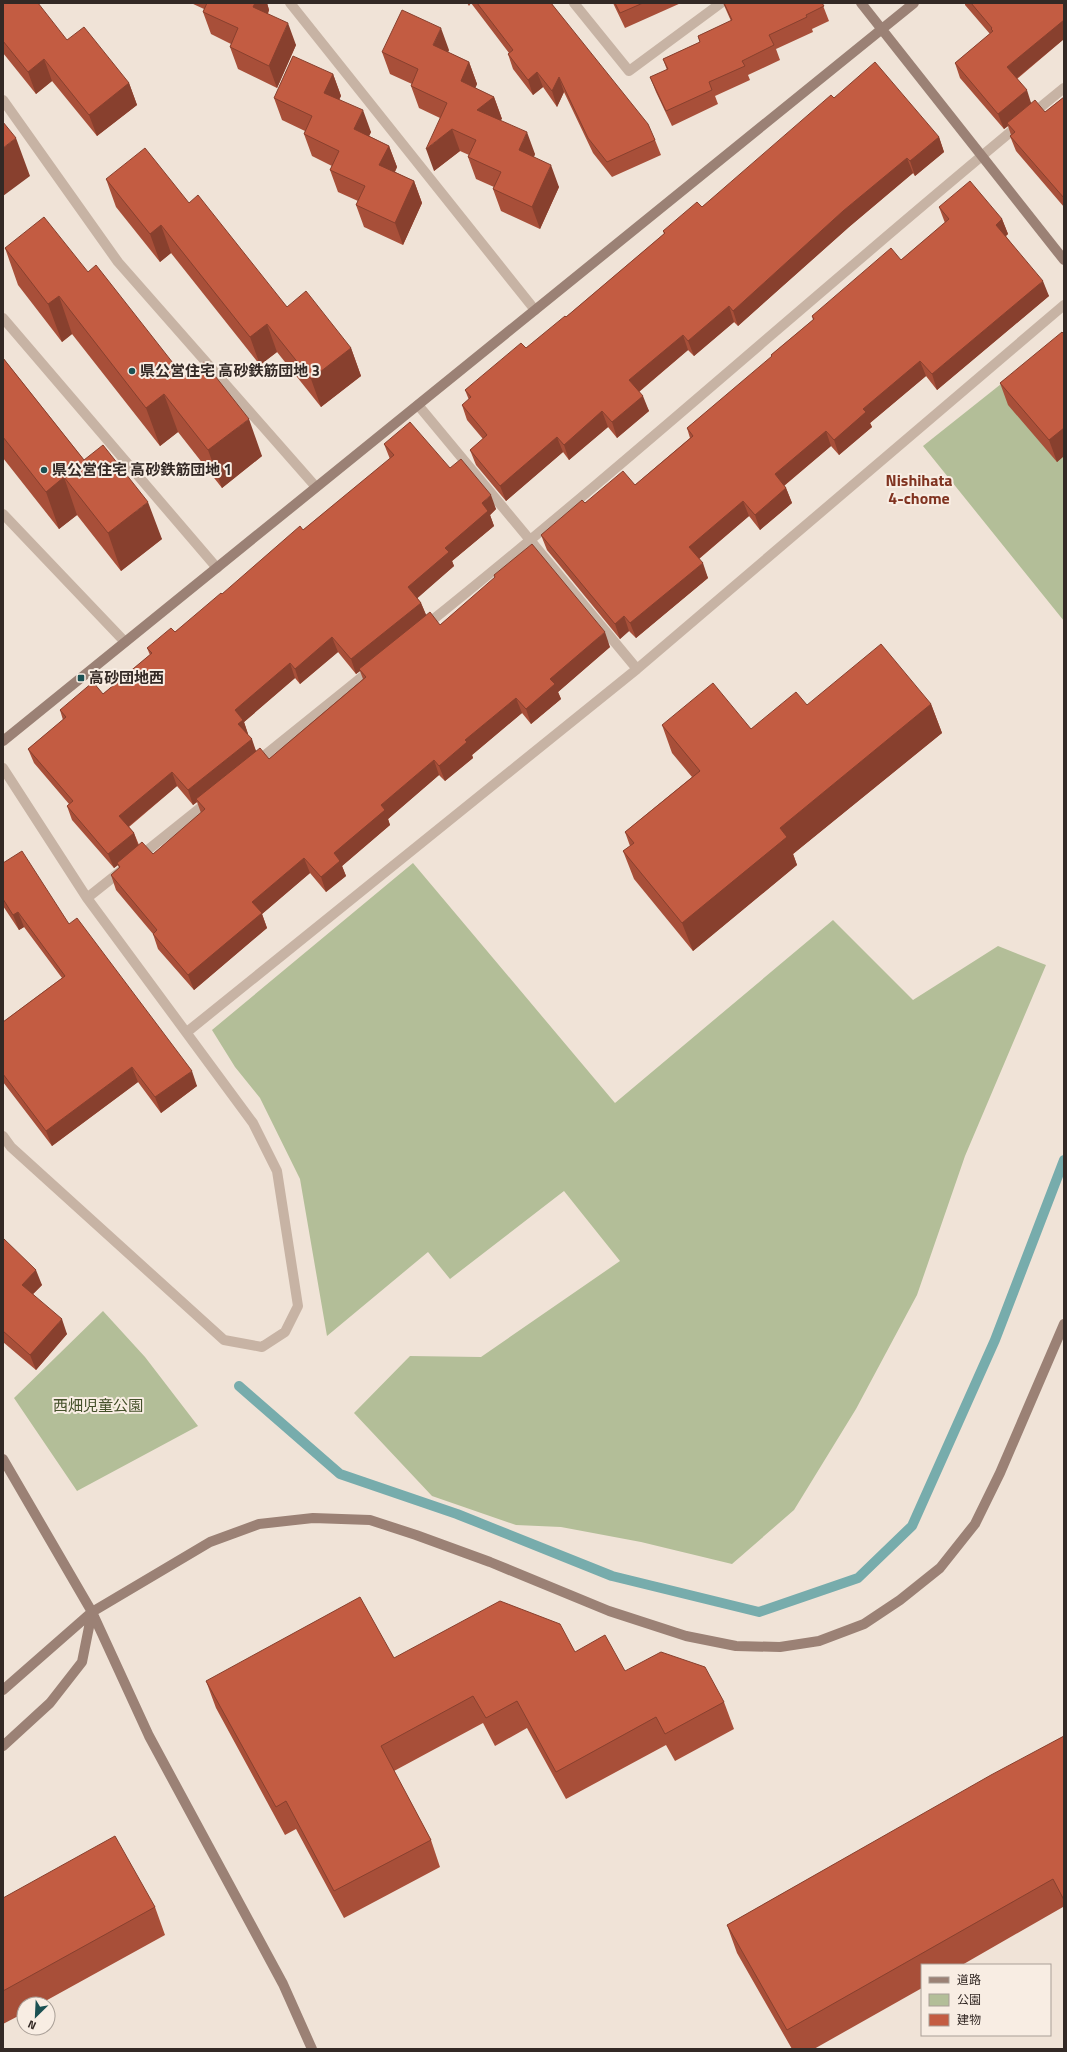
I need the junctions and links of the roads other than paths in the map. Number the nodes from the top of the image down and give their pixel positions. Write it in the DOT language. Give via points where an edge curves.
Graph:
graph roads {
  1 [pos="290,3"];
  2 [pos="574,3"];
  3 [pos="721,3"];
  4 [pos="861,3"];
  5 [pos="914,3"];
  6 [pos="882,28"];
  7 [pos="1064,88"];
  8 [pos="3,100"];
  9 [pos="982,155"];
  10 [pos="1064,260"];
  11 [pos="1064,305"];
  12 [pos="535,310"];
  13 [pos="3,318"];
  14 [pos="418,405"];
  15 [pos="316,487"];
  16 [pos="3,514"];
  17 [pos="531,542"];
  18 [pos="216,568"];
  19 [pos="420,631"];
  20 [pos="125,642"];
  21 [pos="383,660"];
  22 [pos="637,669"];
  23 [pos="3,741"];
  24 [pos="3,768"];
  25 [pos="247,770"];
  26 [pos="217,794"];
  27 [pos="87,898"];
  28 [pos="186,1032"];
  29 [pos="3,1136"];
  30 [pos="1064,1324"];
  31 [pos="3,1460"];
  32 [pos="92,1612"];
  33 [pos="3,1690"];
  34 [pos="3,1746"];
  35 [pos="312,2049"];
  1 -- 12 [label="street"];
  2 -- 3 [label="street" via="629,71"];
  4 -- 6 [label="street"];
  5 -- 6 [label="street"];
  6 -- 9 [label="street"];
  6 -- 12 [label="street"];
  7 -- 9 [label="street"];
  8 -- 15 [label="street" via="118,262"];
  9 -- 10 [label="street"];
  9 -- 17 [label="street"];
  11 -- 22 [label="street"];
  12 -- 14 [label="street"];
  13 -- 18 [label="street"];
  14 -- 15 [label="street"];
  14 -- 17 [label="street"];
  15 -- 18 [label="street"];
  16 -- 20 [label="street"];
  17 -- 19 [label="street"];
  17 -- 22 [label="street"];
  18 -- 20 [label="street"];
  20 -- 23 [label="street"];
  21 -- 25 [label="street"];
  22 -- 28 [label="street"];
  24 -- 27 [label="street"];
  26 -- 27 [label="street"];
  27 -- 28 [label="street"];
  28 -- 29 [label="street" via="253,1123 277,1171 298,1306 285,1332 262,1347 224,1340 11,1147"];
  30 -- 32 [label="street" via="1024,1420 975,1524 940,1568 900,1600 864,1624 819,1641 780,1647 736,1646 686,1636 609,1611 490,1562 370,1520 313,1518 259,1524 210,1542"];
  31 -- 32 [label="street"];
  32 -- 33 [label="street"];
  32 -- 34 [label="street" via="82,1662 50,1703"];
  32 -- 35 [label="street" via="149,1736 283,1984"];
}
